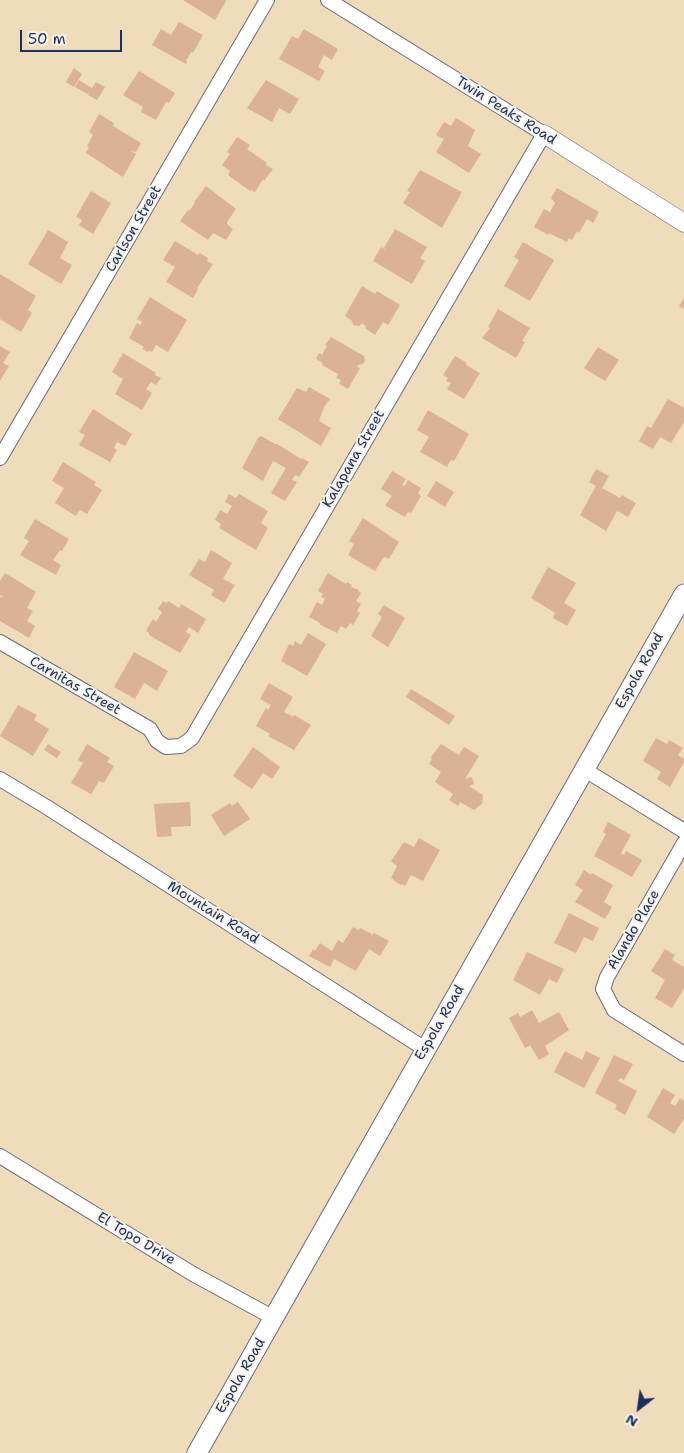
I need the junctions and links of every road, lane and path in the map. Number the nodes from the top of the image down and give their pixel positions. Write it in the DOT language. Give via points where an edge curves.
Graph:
graph roads {
  1 [pos="268,0"];
  2 [pos="328,0"];
  3 [pos="544,134"];
  4 [pos="684,223"];
  5 [pos="0,458"];
  6 [pos="684,594"];
  7 [pos="0,642"];
  8 [pos="150,729"];
  9 [pos="585,770"];
  10 [pos="0,780"];
  11 [pos="684,831"];
  12 [pos="684,843"];
  13 [pos="425,1049"];
  14 [pos="684,1054"];
  15 [pos="0,1156"];
  16 [pos="274,1318"];
  17 [pos="197,1453"];
  1 -- 5 [label="street, Carlson Street"];
  2 -- 3 [label="street, Twin Peaks Road"];
  3 -- 4 [label="street, Twin Peaks Road"];
  3 -- 8 [label="street, Kalapana Street" via="192,738 181,746 166,746"];
  6 -- 9 [label="main road, Espola Road"];
  7 -- 8 [label="street, Carnitas Street"];
  9 -- 11 [label="street"];
  9 -- 13 [label="main road, Espola Road"];
  10 -- 13 [label="street, Mountain Road"];
  12 -- 14 [label="street, Alando Place" via="603,989 614,1010"];
  13 -- 16 [label="main road, Espola Road"];
  15 -- 16 [label="street, El Topo Drive" via="193,1274"];
  16 -- 17 [label="main road, Espola Road"];
}
